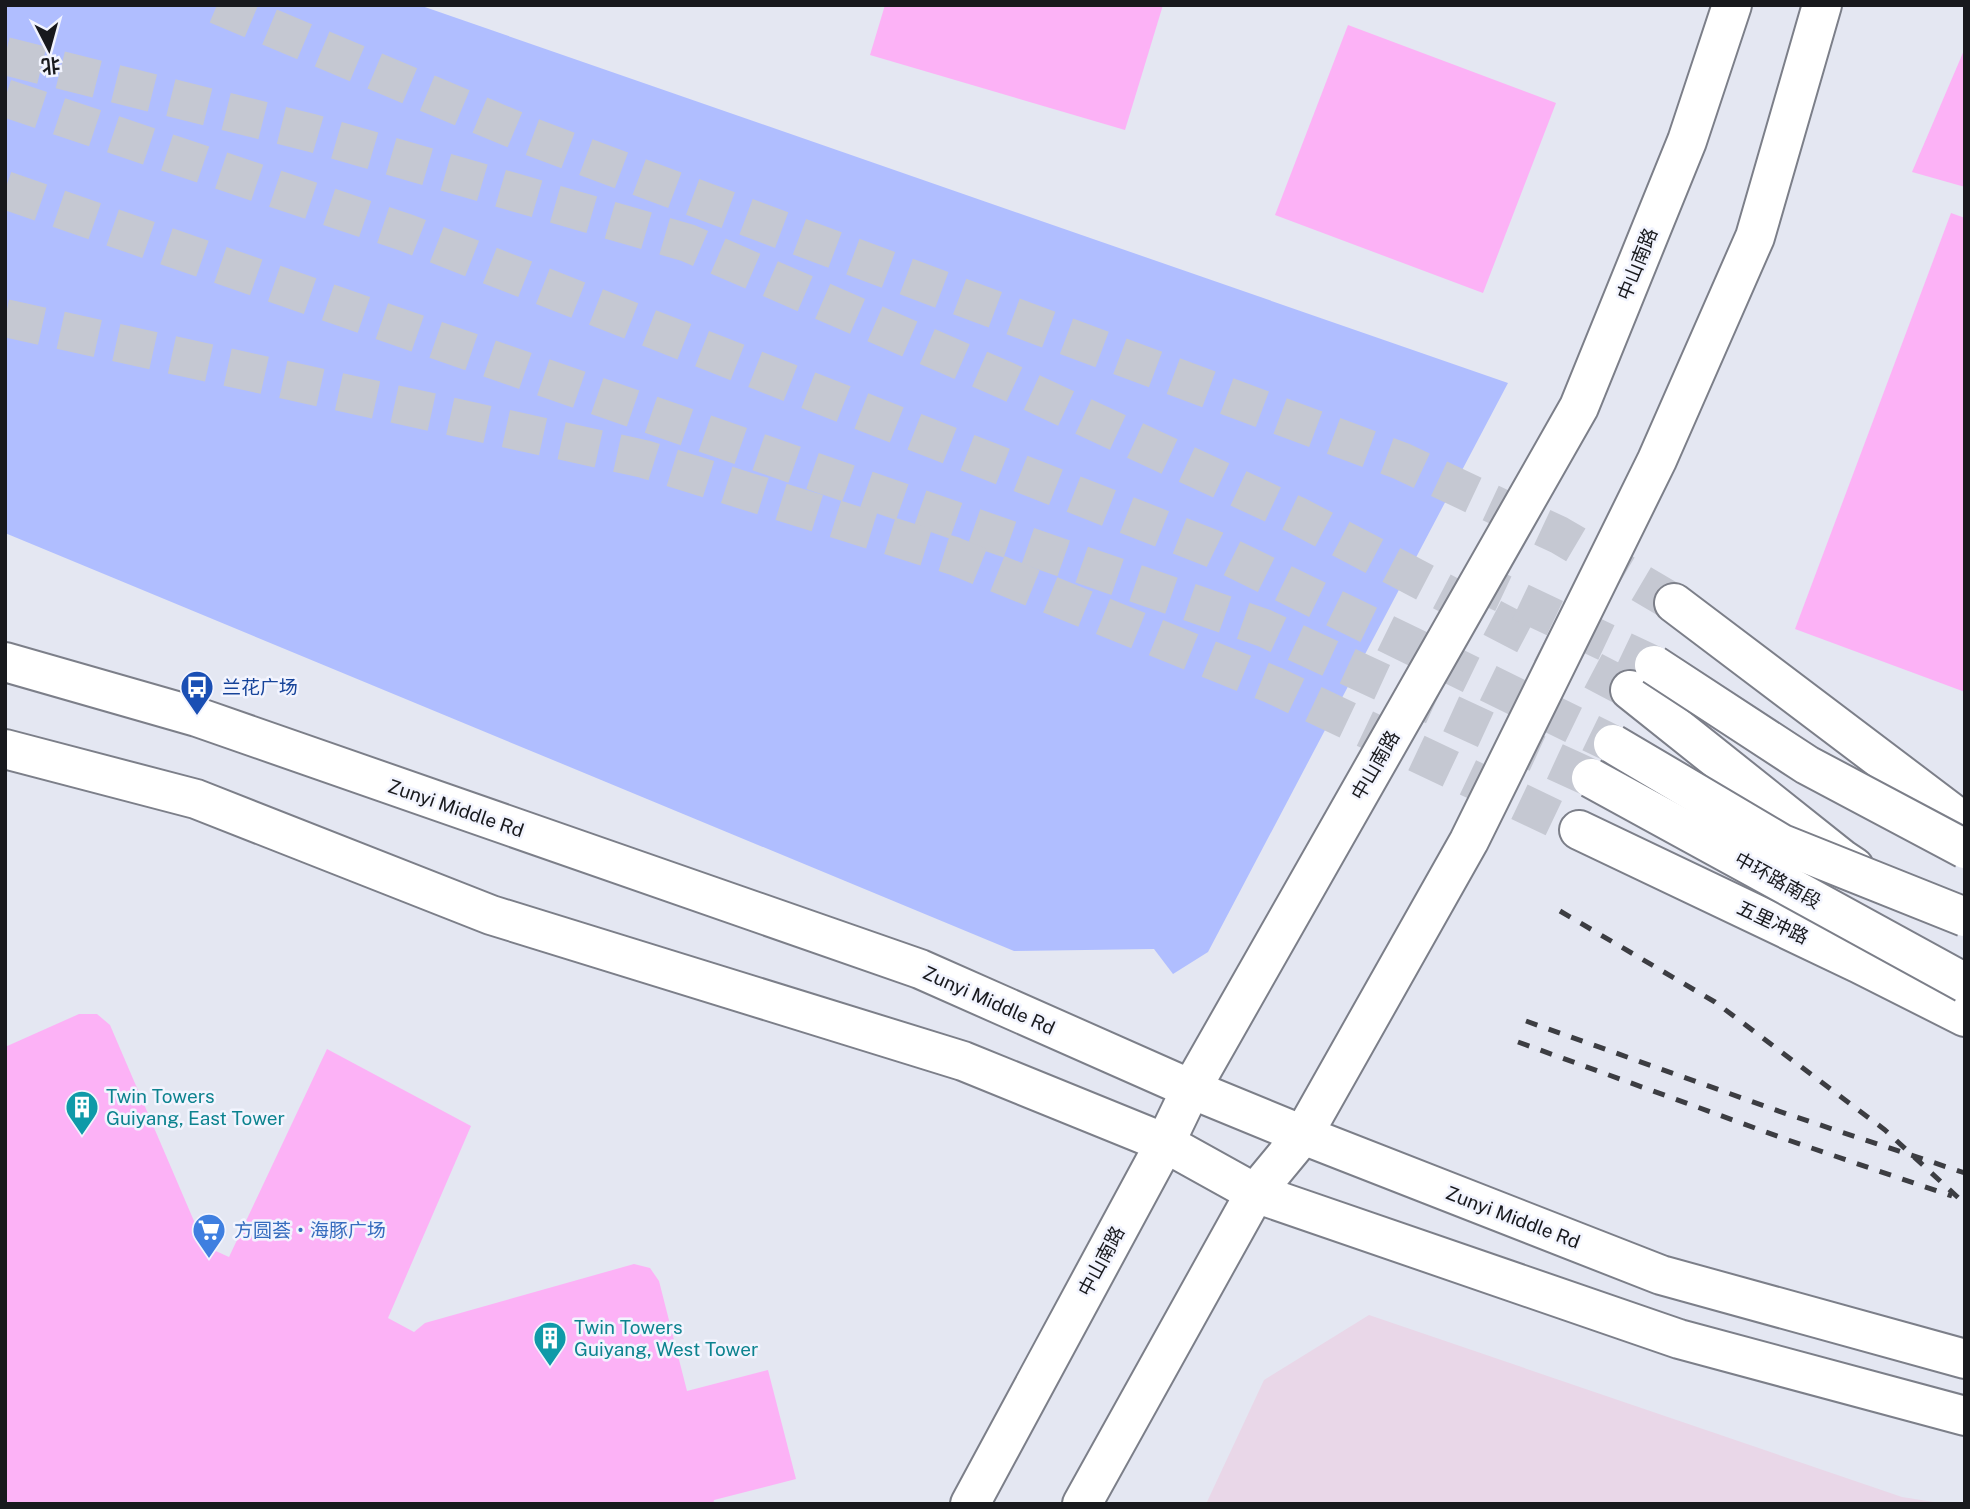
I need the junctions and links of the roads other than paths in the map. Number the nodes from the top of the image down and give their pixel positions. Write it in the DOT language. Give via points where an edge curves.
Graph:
graph roads {
  1 [pos="1732,5"];
  2 [pos="1822,5"];
  3 [pos="1674,603"];
  4 [pos="5,662"];
  5 [pos="1613,744"];
  6 [pos="5,749"];
  7 [pos="1591,778"];
  8 [pos="1965,823"];
  9 [pos="1579,830"];
  10 [pos="1965,849"];
  11 [pos="1965,916"];
  12 [pos="1965,931"];
  13 [pos="1881,937"];
  14 [pos="1965,983"];
  15 [pos="1965,995"];
  16 [pos="1965,1017"];
  17 [pos="1191,1089"];
  18 [pos="1303,1135"];
  19 [pos="1165,1143"];
  20 [pos="1255,1193"];
  21 [pos="1965,1359"];
  22 [pos="1965,1416"];
  23 [pos="970,1504"];
  24 [pos="1082,1504"];
  1 -- 17 [label="main road, 中山南路" via="1687,141 1579,407"];
  2 -- 18 [label="main road" via="1755,237 1657,460 1469,841"];
  3 -- 8 [label="main road"];
  4 -- 17 [label="main road, Zunyi Middle Rd" via="197,717 920,969"];
  5 -- 11 [label="main road, 中环路南段, bridge" via="1782,844"];
  6 -- 19 [label="main road" via="196,799 491,915 963,1061"];
  7 -- 13 [label="main road, 中环路南段, bridge"];
  9 -- 16 [label="main road, 五里冲路"];
  10 -- 12 [label="main road, bridge" via="1642,677 1842,859"];
  13 -- 14 [label="main road, 中环路南段, bridge"];
  13 -- 15 [label="main road, bridge"];
  17 -- 18 [label="main road, Zunyi Middle Rd"];
  17 -- 19 [label="main road, 中山南路"];
  18 -- 20 [label="main road"];
  18 -- 21 [label="main road, Zunyi Middle Rd" via="1661,1275"];
  19 -- 20 [label="main road"];
  19 -- 23 [label="main road, 中山南路"];
  20 -- 22 [label="main road" via="1679,1339"];
  20 -- 24 [label="main road"];
}
